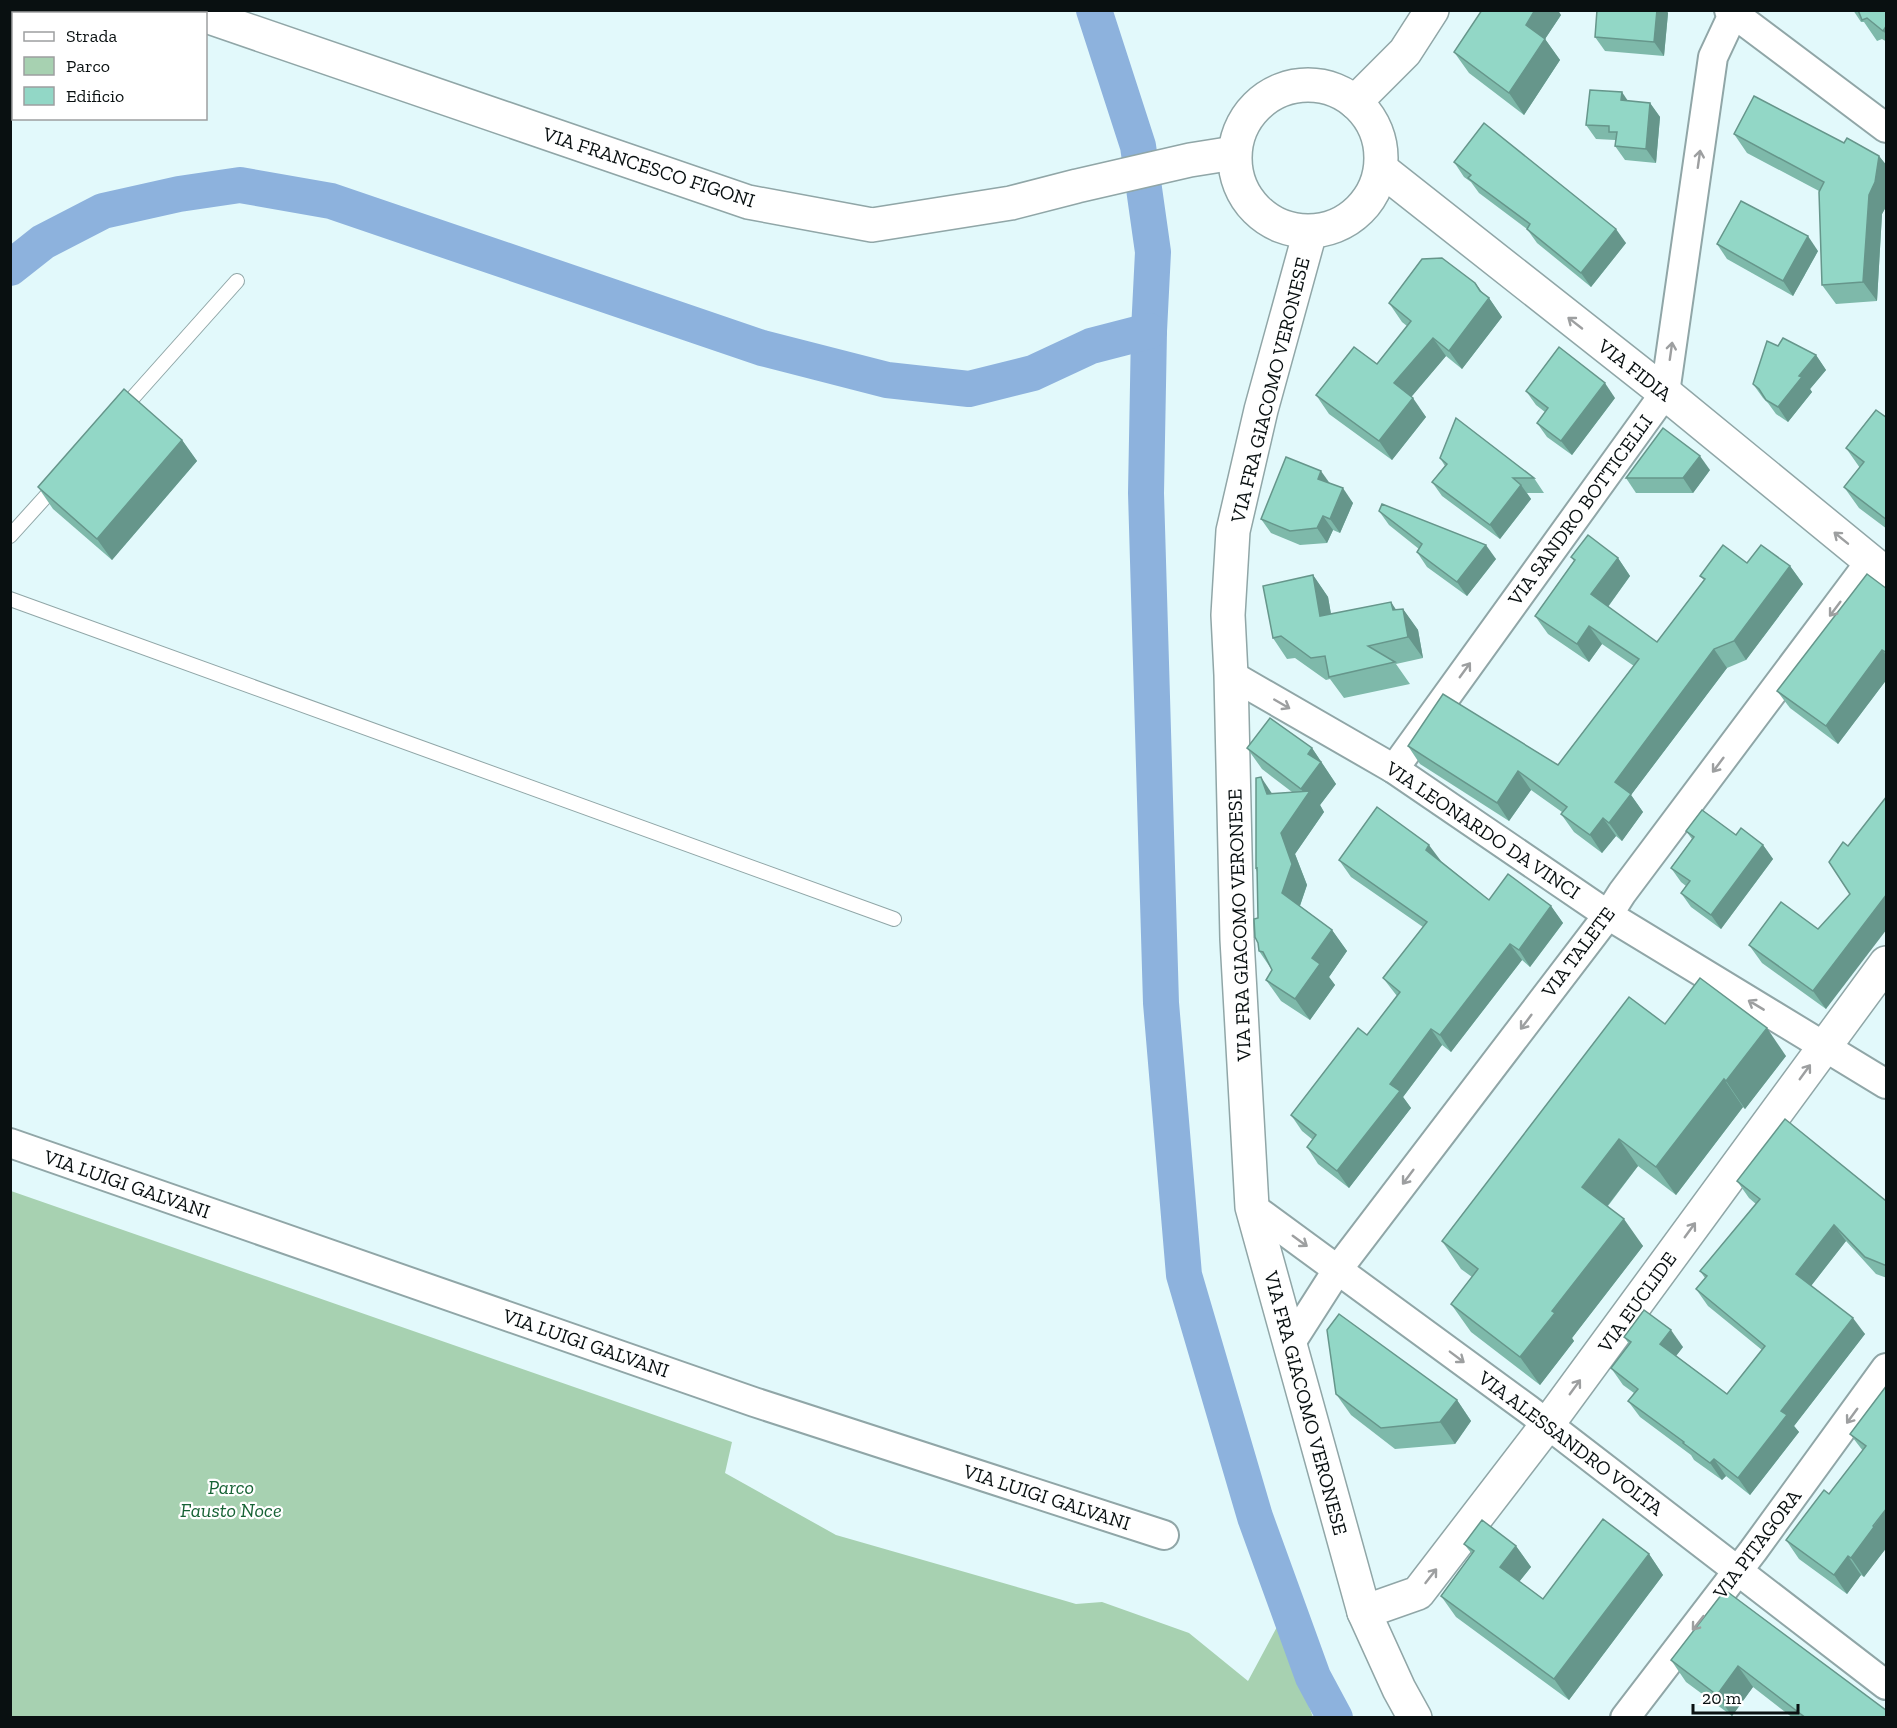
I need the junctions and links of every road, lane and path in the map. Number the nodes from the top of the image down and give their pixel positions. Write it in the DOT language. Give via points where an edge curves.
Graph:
graph roads {
  1 [pos="1432,10"];
  2 [pos="1732,12"];
  3 [pos="207,16"];
  4 [pos="1355,102"];
  5 [pos="1887,128"];
  6 [pos="1234,153"];
  7 [pos="1381,169"];
  8 [pos="1310,232"];
  9 [pos="237,280"];
  10 [pos="1665,393"];
  11 [pos="112,421"];
  12 [pos="65,474"];
  13 [pos="10,536"];
  14 [pos="1878,568"];
  15 [pos="10,599"];
  16 [pos="1231,675"];
  17 [pos="1394,769"];
  18 [pos="1608,915"];
  19 [pos="894,919"];
  20 [pos="1887,963"];
  21 [pos="1824,1046"];
  22 [pos="1887,1084"];
  23 [pos="10,1143"];
  24 [pos="1252,1207"];
  25 [pos="1338,1269"];
  26 [pos="1290,1344"];
  27 [pos="1887,1368"];
  28 [pos="1547,1425"];
  29 [pos="1164,1535"];
  30 [pos="1738,1570"];
  31 [pos="1364,1612"];
  32 [pos="1887,1685"];
  33 [pos="1415,1718"];
  34 [pos="1625,1718"];
  1 -- 4 [label="street" via="1405,52"];
  2 -- 5 [label="street"];
  10 -- 2 [label="street, VIA SANDRO BOTTICELLI, one-way" via="1713,57"];
  3 -- 6 [label="street, VIA FRANCESCO FIGONI" via="747,202 872,225 1011,203"];
  4 -- 6 [label="street" via="1335,90 1313,85 1290,87 1268,96 1251,110 1239,131"];
  4 -- 7 [label="street" via="1371,120 1380,144"];
  6 -- 8 [label="street" via="1236,176 1245,197 1263,217 1285,228"];
  7 -- 8 [label="street" via="1373,193 1357,213 1335,227"];
  10 -- 7 [label="street, VIA FIDIA, one-way"];
  8 -- 16 [label="street, VIA FRA GIACOMO VERONESE" via="1261,410 1233,531 1228,615"];
  9 -- 11 [label="lane"];
  14 -- 10 [label="street, VIA FIDIA, one-way"];
  17 -- 10 [label="street, VIA SANDRO BOTTICELLI, one-way"];
  12 -- 13 [label="lane"];
  14 -- 18 [label="street, VIA TALETE, one-way"];
  15 -- 19 [label="lane"];
  16 -- 17 [label="street, VIA LEONARDO DA VINCI, one-way"];
  16 -- 24 [label="street, VIA FRA GIACOMO VERONESE" via="1237,939"];
  17 -- 18 [label="street, VIA LEONARDO DA VINCI"];
  21 -- 18 [label="street, VIA LEONARDO DA VINCI, one-way"];
  18 -- 25 [label="street, VIA TALETE, one-way"];
  20 -- 21 [label="street, VIA EUCLIDE"];
  21 -- 22 [label="street, VIA LEONARDO DA VINCI"];
  28 -- 21 [label="street, VIA EUCLIDE, one-way"];
  23 -- 29 [label="street, VIA LUIGI GALVANI" via="743,1398"];
  24 -- 25 [label="street, VIA ALESSANDRO VOLTA, one-way"];
  24 -- 26 [label="street, VIA FRA GIACOMO VERONESE"];
  25 -- 26 [label="street, VIA TALETE"];
  25 -- 28 [label="street, VIA ALESSANDRO VOLTA, one-way"];
  26 -- 31 [label="street, VIA FRA GIACOMO VERONESE"];
  27 -- 30 [label="street, VIA PITAGORA, one-way"];
  28 -- 30 [label="street, VIA ALESSANDRO VOLTA"];
  31 -- 28 [label="street, VIA EUCLIDE, one-way" via="1418,1593"];
  30 -- 32 [label="street, VIA ALESSANDRO VOLTA"];
  30 -- 34 [label="street, VIA PITAGORA, one-way"];
  31 -- 33 [label="street"];
}
